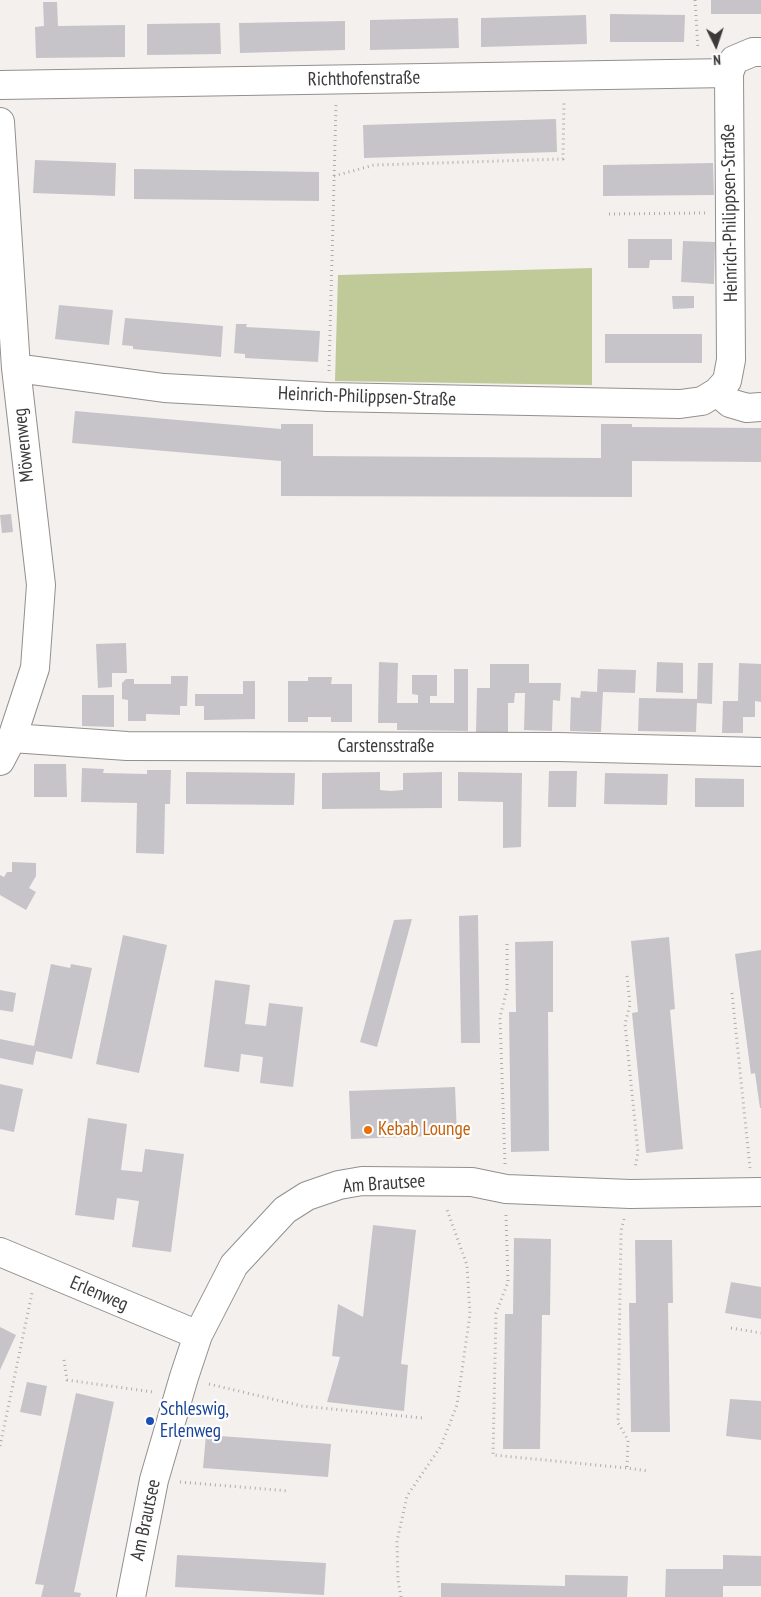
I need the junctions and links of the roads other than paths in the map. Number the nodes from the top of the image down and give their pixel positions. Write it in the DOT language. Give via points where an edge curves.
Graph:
graph roads {
  1 [pos="761,52"];
  2 [pos="728,73"];
  3 [pos="0,85"];
  4 [pos="0,122"];
  5 [pos="16,368"];
  6 [pos="717,392"];
  7 [pos="761,407"];
  8 [pos="6,750"];
  9 [pos="761,752"];
  10 [pos="756,1192"];
  11 [pos="0,1252"];
  12 [pos="198,1335"];
  13 [pos="130,1597"];
  1 -- 2 [label="street" via="734,60"];
  2 -- 3 [label="street, Richthofenstraße"];
  2 -- 6 [label="street, Heinrich-Philippsen-Straße" via="731,360 727,381"];
  4 -- 5 [label="street, Möwenweg"];
  5 -- 6 [label="street, Heinrich-Philippsen-Straße" via="164,388 328,397 680,404 702,401"];
  5 -- 8 [label="street, Möwenweg" via="41,585 35,668"];
  6 -- 7 [label="street" via="730,403 747,408"];
  8 -- 9 [label="street, Carstensstraße" via="127,746 558,747"];
  10 -- 12 [label="street, Am Brautsee" via="630,1194 506,1189 472,1182 436,1180 362,1181 339,1185 308,1196 285,1210 234,1265"];
  11 -- 12 [label="street, Erlenweg"];
  12 -- 13 [label="street, Am Brautsee" via="154,1480"];
}
